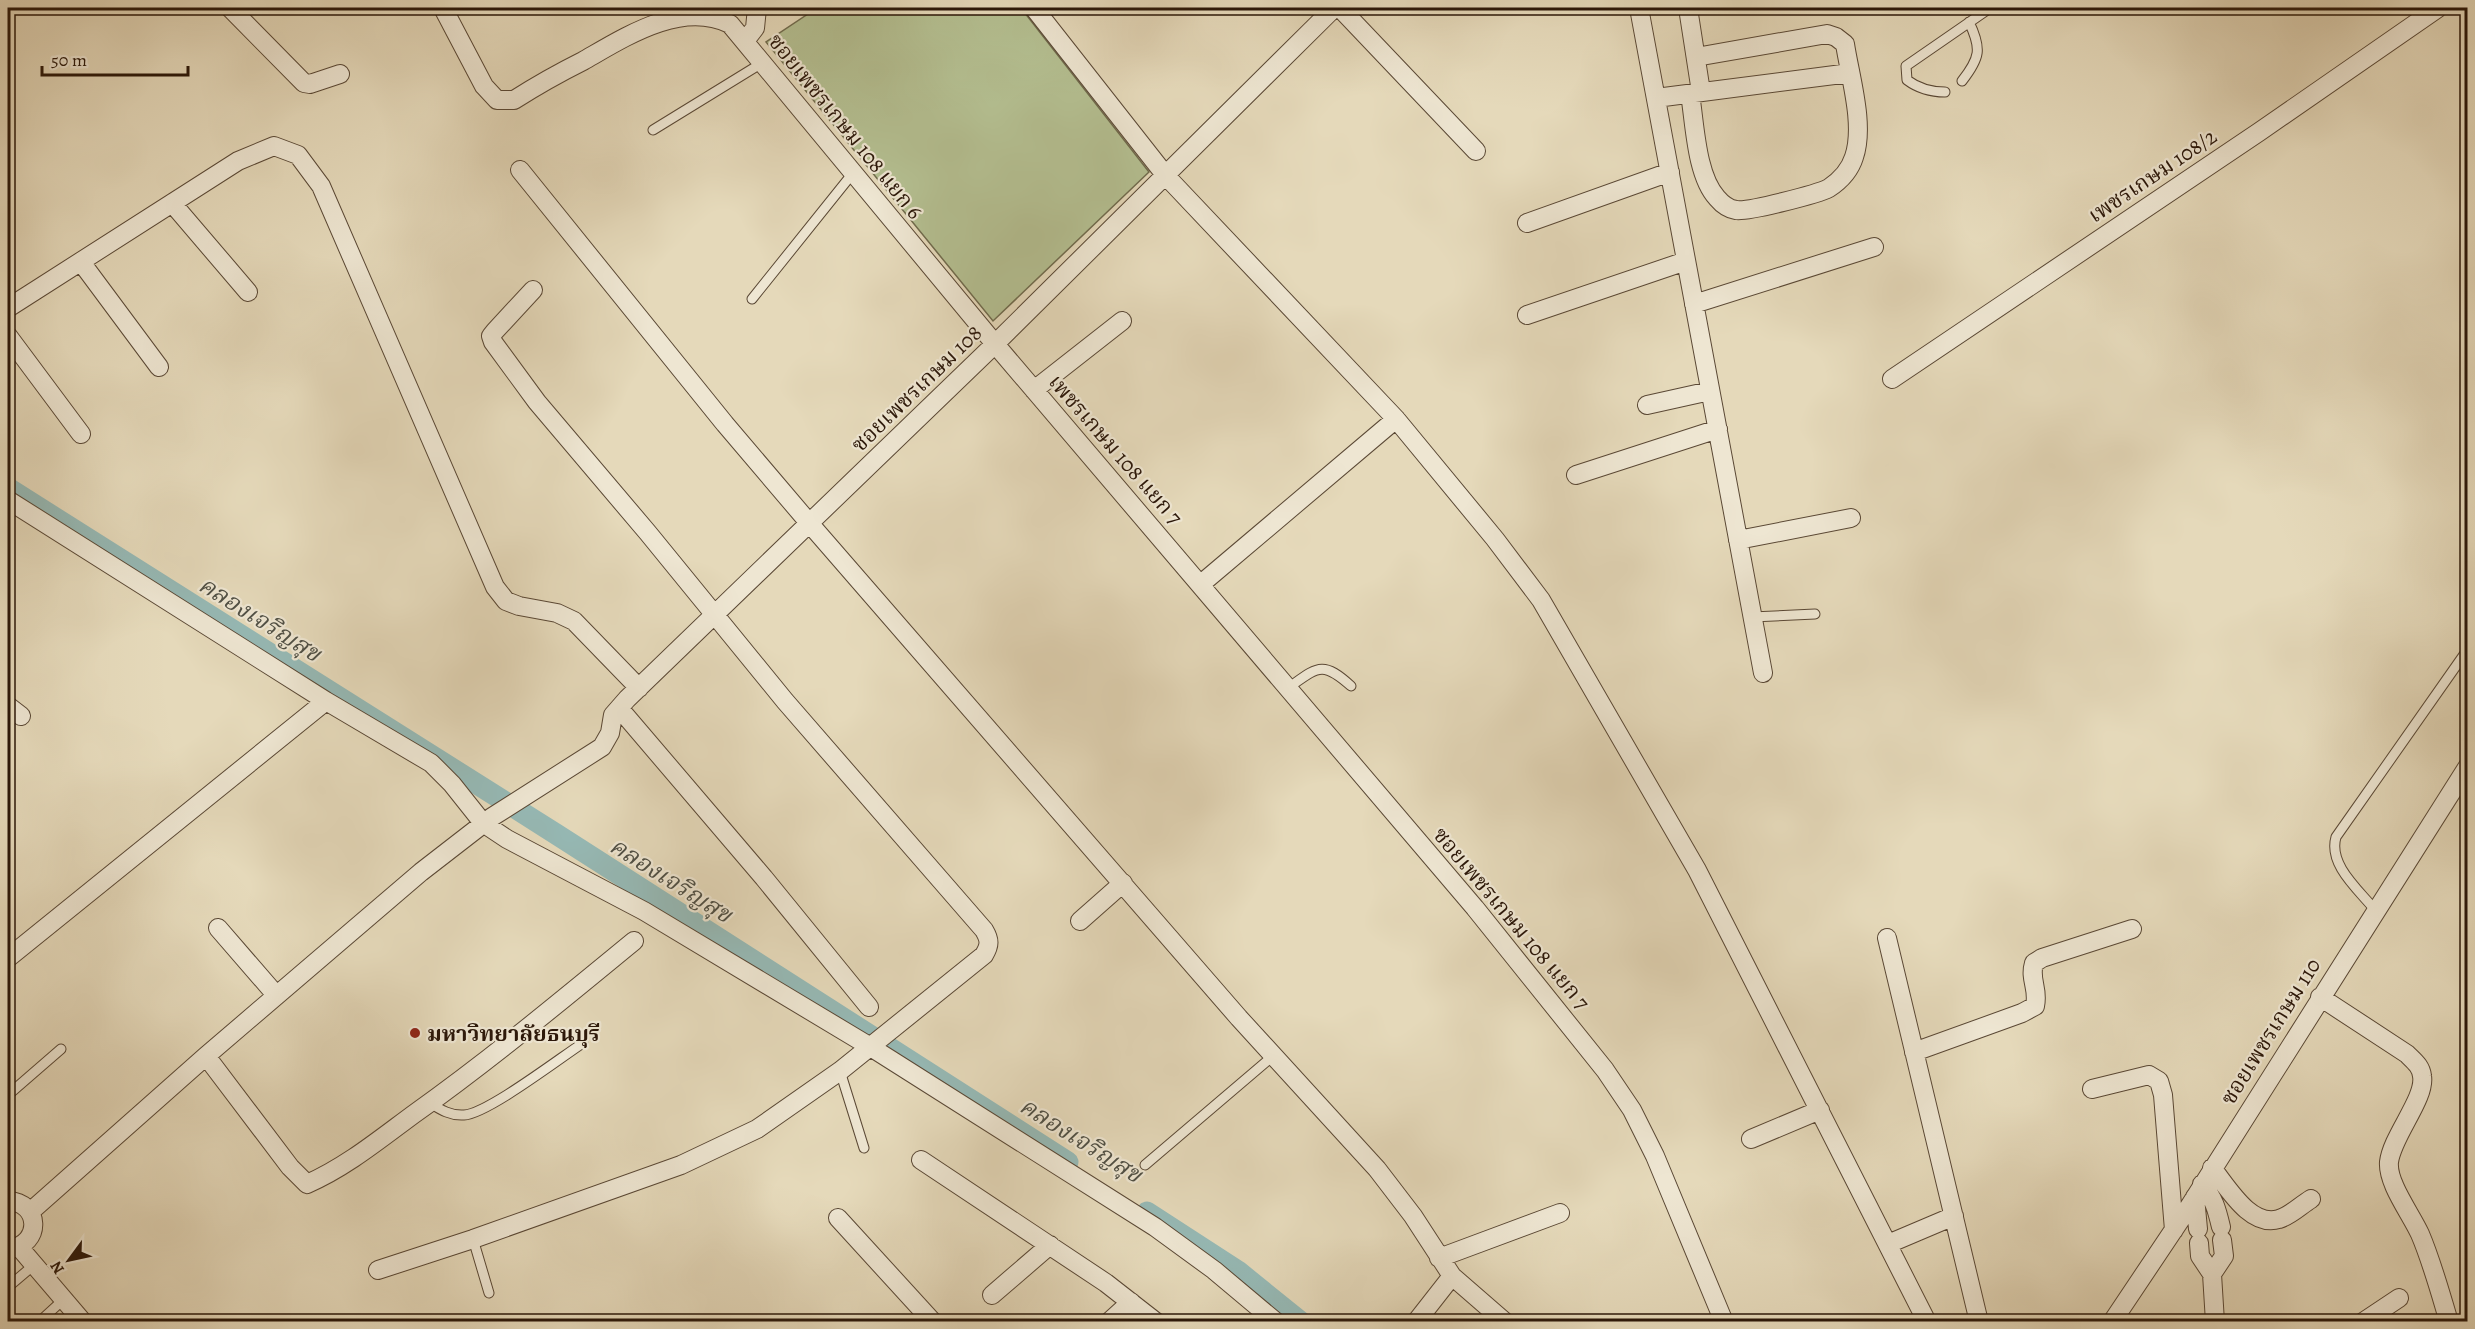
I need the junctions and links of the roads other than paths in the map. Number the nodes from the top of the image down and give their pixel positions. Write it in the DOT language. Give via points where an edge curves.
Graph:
graph roads {
  1 [pos="230,8"];
  2 [pos="443,8"];
  3 [pos="757,8"];
  4 [pos="1034,8"];
  5 [pos="1334,8"];
  6 [pos="1340,8"];
  7 [pos="1639,8"];
  8 [pos="1688,8"];
  9 [pos="1990,8"];
  10 [pos="2438,8"];
  11 [pos="2414,15"];
  12 [pos="1969,22"];
  13 [pos="746,41"];
  14 [pos="1696,57"];
  15 [pos="762,63"];
  16 [pos="1850,73"];
  17 [pos="340,74"];
  18 [pos="1962,81"];
  19 [pos="1945,92"];
  20 [pos="1696,93"];
  21 [pos="1656,98"];
  22 [pos="653,130"];
  23 [pos="1476,151"];
  24 [pos="520,170"];
  25 [pos="1670,172"];
  26 [pos="853,173"];
  27 [pos="1166,176"];
  28 [pos="172,203"];
  29 [pos="1527,223"];
  30 [pos="1874,247"];
  31 [pos="1686,261"];
  32 [pos="81,262"];
  33 [pos="533,290"];
  34 [pos="248,292"];
  35 [pos="752,299"];
  36 [pos="1694,304"];
  37 [pos="8,308"];
  38 [pos="1527,315"];
  39 [pos="1122,321"];
  40 [pos="8,336"];
  41 [pos="995,344"];
  42 [pos="159,367"];
  43 [pos="1892,379"];
  44 [pos="1034,390"];
  45 [pos="1710,391"];
  46 [pos="1647,405"];
  47 [pos="1396,419"];
  48 [pos="1718,429"];
  49 [pos="81,434"];
  50 [pos="1576,475"];
  51 [pos="8,500"];
  52 [pos="1851,518"];
  53 [pos="810,524"];
  54 [pos="1738,540"];
  55 [pos="1201,584"];
  56 [pos="1815,614"];
  57 [pos="715,615"];
  58 [pos="1752,617"];
  59 [pos="2468,649"];
  60 [pos="1763,673"];
  61 [pos="1351,686"];
  62 [pos="639,688"];
  63 [pos="1288,688"];
  64 [pos="326,701"];
  65 [pos="619,708"];
  66 [pos="2468,766"];
  67 [pos="488,820"];
  68 [pos="1123,883"];
  69 [pos="2375,910"];
  70 [pos="1080,921"];
  71 [pos="218,928"];
  72 [pos="2132,929"];
  73 [pos="1887,938"];
  74 [pos="633,941"];
  75 [pos="8,958"];
  76 [pos="276,995"];
  77 [pos="2320,997"];
  78 [pos="869,1007"];
  79 [pos="583,1043"];
  80 [pos="872,1044"];
  81 [pos="61,1049"];
  82 [pos="1914,1052"];
  83 [pos="206,1056"];
  84 [pos="1273,1056"];
  85 [pos="840,1071"];
  86 [pos="2092,1089"];
  87 [pos="8,1095"];
  88 [pos="430,1103"];
  89 [pos="1820,1110"];
  90 [pos="1751,1139"];
  91 [pos="864,1148"];
  92 [pos="921,1160"];
  93 [pos="1145,1165"];
  94 [pos="2212,1168"];
  95 [pos="2198,1190"];
  96 [pos="2311,1199"];
  97 [pos="8,1202"];
  98 [pos="30,1212"];
  99 [pos="1560,1214"];
  100 [pos="1954,1216"];
  101 [pos="838,1218"];
  102 [pos="2174,1230"];
  103 [pos="473,1239"];
  104 [pos="1888,1244"];
  105 [pos="1050,1245"];
  106 [pos="13,1248"];
  107 [pos="1438,1258"];
  108 [pos="34,1265"];
  109 [pos="378,1270"];
  110 [pos="2212,1274"];
  111 [pos="1452,1276"];
  112 [pos="8,1287"];
  113 [pos="489,1293"];
  114 [pos="992,1295"];
  115 [pos="2399,1298"];
  116 [pos="63,1300"];
  117 [pos="1131,1302"];
  118 [pos="2366,1321"];
  119 [pos="39,1322"];
  120 [pos="83,1322"];
  121 [pos="933,1322"];
  122 [pos="1109,1322"];
  123 [pos="1156,1322"];
  124 [pos="1276,1322"];
  125 [pos="1416,1322"];
  126 [pos="1505,1322"];
  127 [pos="1724,1322"];
  128 [pos="1927,1322"];
  129 [pos="1979,1322"];
  130 [pos="2112,1322"];
  131 [pos="2215,1322"];
  132 [pos="2449,1322"];
  1 -- 17 [label="street" via="304,83"];
  2 -- 13 [label="street, ซอยเพชรเกษม 108 แยก 6" via="480,79 497,100 514,100 639,29 672,20 716,17 730,24"];
  3 -- 13 [label="street" via="755,28"];
  4 -- 27 [label="street"];
  5 -- 27 [label="street, ซอยเพชรเกษม 108"];
  6 -- 23 [label="street"];
  7 -- 21 [label="street"];
  8 -- 14 [label="street"];
  9 -- 12 [label="lane"];
  10 -- 11 [label="street, เพชรเกษม 108/2"];
  11 -- 43 [label="street, เพชรเกษม 108/2" via="2259,132"];
  12 -- 18 [label="lane" via="1978,40 1978,52"];
  12 -- 19 [label="lane" via="1906,66 1907,80 1915,86"];
  13 -- 15 [label="street, ซอยเพชรเกษม 108 แยก 6"];
  14 -- 16 [label="street" via="1827,34 1845,44"];
  14 -- 20 [label="street"];
  15 -- 22 [label="lane"];
  15 -- 26 [label="street, ซอยเพชรเกษม 108 แยก 6"];
  16 -- 20 [label="street"];
  16 -- 20 [label="street" via="1859,136 1854,158 1843,177 1827,189 1800,198 1737,211 1717,198 1707,183"];
  20 -- 21 [label="street"];
  21 -- 25 [label="street"];
  24 -- 53 [label="street"];
  25 -- 29 [label="street"];
  25 -- 31 [label="street"];
  26 -- 35 [label="lane"];
  26 -- 41 [label="street, ซอยเพชรเกษม 108 แยก 6"];
  27 -- 41 [label="street, ซอยเพชรเกษม 108"];
  27 -- 47 [label="street"];
  28 -- 32 [label="street"];
  28 -- 34 [label="street"];
  28 -- 62 [label="street" via="238,161 274,146 298,155 321,186 495,587 506,601 574,621"];
  30 -- 36 [label="street"];
  31 -- 36 [label="street"];
  31 -- 38 [label="street"];
  32 -- 37 [label="street"];
  32 -- 42 [label="street"];
  33 -- 57 [label="street" via="491,336 493,342 537,402"];
  36 -- 45 [label="street"];
  39 -- 44 [label="street"];
  40 -- 49 [label="street"];
  41 -- 44 [label="street, เพชรเกษม 108 แยก 7"];
  41 -- 53 [label="street, ซอยเพชรเกษม 108"];
  44 -- 55 [label="street, เพชรเกษม 108 แยก 7"];
  45 -- 46 [label="street"];
  45 -- 48 [label="street"];
  47 -- 55 [label="street"];
  47 -- 89 [label="street" via="1540,600 1697,870"];
  48 -- 50 [label="street"];
  48 -- 54 [label="street"];
  51 -- 64 [label="street"];
  52 -- 54 [label="street"];
  53 -- 57 [label="street, ซอยเพชรเกษม 108"];
  53 -- 68 [label="street"];
  54 -- 58 [label="street"];
  55 -- 63 [label="street, ซอยเพชรเกษม 108 แยก 7"];
  56 -- 58 [label="lane"];
  57 -- 62 [label="street, ซอยเพชรเกษม 108"];
  57 -- 80 [label="street" via="989,938 984,955"];
  58 -- 60 [label="street"];
  59 -- 69 [label="lane" via="2336,837 2333,848 2337,863"];
  61 -- 63 [label="lane" via="1326,668"];
  62 -- 65 [label="street, ซอยเพชรเกษม 108"];
  63 -- 127 [label="street, ซอยเพชรเกษม 108 แยก 7" via="1482,917 1591,1052 1632,1110"];
  64 -- 67 [label="street" via="431,763"];
  64 -- 75 [label="street"];
  65 -- 67 [label="street, ซอยเพชรเกษม 108" via="602,747"];
  65 -- 78 [label="street"];
  66 -- 69 [label="street, ซอยเพชรเกษม 110"];
  67 -- 76 [label="street, ซอยเพชรเกษม 108"];
  67 -- 80 [label="street" via="535,855 644,911"];
  68 -- 70 [label="street"];
  68 -- 84 [label="street"];
  69 -- 77 [label="street, ซอยเพชรเกษม 110"];
  71 -- 76 [label="street"];
  72 -- 82 [label="street" via="2034,963 2037,995 2034,1006 2022,1013"];
  73 -- 82 [label="street"];
  74 -- 88 [label="street"];
  76 -- 83 [label="street, ซอยเพชรเกษม 108"];
  77 -- 94 [label="street, ซอยเพชรเกษม 110"];
  77 -- 132 [label="street" via="2419,1066 2423,1078 2419,1094 2389,1162 2392,1180 2434,1269"];
  79 -- 88 [label="lane" via="490,1105 467,1115 452,1115"];
  80 -- 85 [label="street"];
  80 -- 124 [label="street" via="1155,1227"];
  81 -- 87 [label="lane"];
  82 -- 100 [label="street"];
  83 -- 88 [label="street" via="307,1184 374,1145"];
  83 -- 98 [label="street, ซอยเพชรเกษม 108"];
  84 -- 93 [label="lane"];
  84 -- 107 [label="street" via="1377,1169 1413,1216"];
  85 -- 91 [label="lane"];
  85 -- 103 [label="street" via="757,1128 681,1165"];
  86 -- 102 [label="street" via="2149,1076 2159,1081"];
  89 -- 90 [label="street"];
  89 -- 104 [label="street"];
  92 -- 105 [label="street"];
  94 -- 95 [label="street, ซอยเพชรเกษม 110"];
  94 -- 96 [label="street" via="2246,1210 2256,1215 2281,1219"];
  95 -- 102 [label="street, ซอยเพชรเกษม 110"];
  95 -- 110 [label="street" via="2200,1256"];
  95 -- 110 [label="street" via="2212,1196 2217,1206 2224,1256"];
  97 -- 98 [label="street" via="24,1205"];
  98 -- 106 [label="street" via="33,1233 27,1242"];
  99 -- 107 [label="street"];
  100 -- 104 [label="street"];
  100 -- 129 [label="street"];
  101 -- 121 [label="street"];
  102 -- 130 [label="street, ซอยเพชรเกษม 110"];
  103 -- 109 [label="street"];
  103 -- 113 [label="lane"];
  104 -- 128 [label="street"];
  105 -- 114 [label="street"];
  105 -- 117 [label="street"];
  106 -- 108 [label="street"];
  107 -- 111 [label="street"];
  108 -- 112 [label="lane"];
  108 -- 116 [label="street"];
  110 -- 131 [label="street"];
  111 -- 125 [label="street"];
  111 -- 126 [label="street"];
  115 -- 118 [label="street"];
  116 -- 119 [label="lane"];
  116 -- 120 [label="street"];
  117 -- 122 [label="street"];
  117 -- 123 [label="street"];
}
